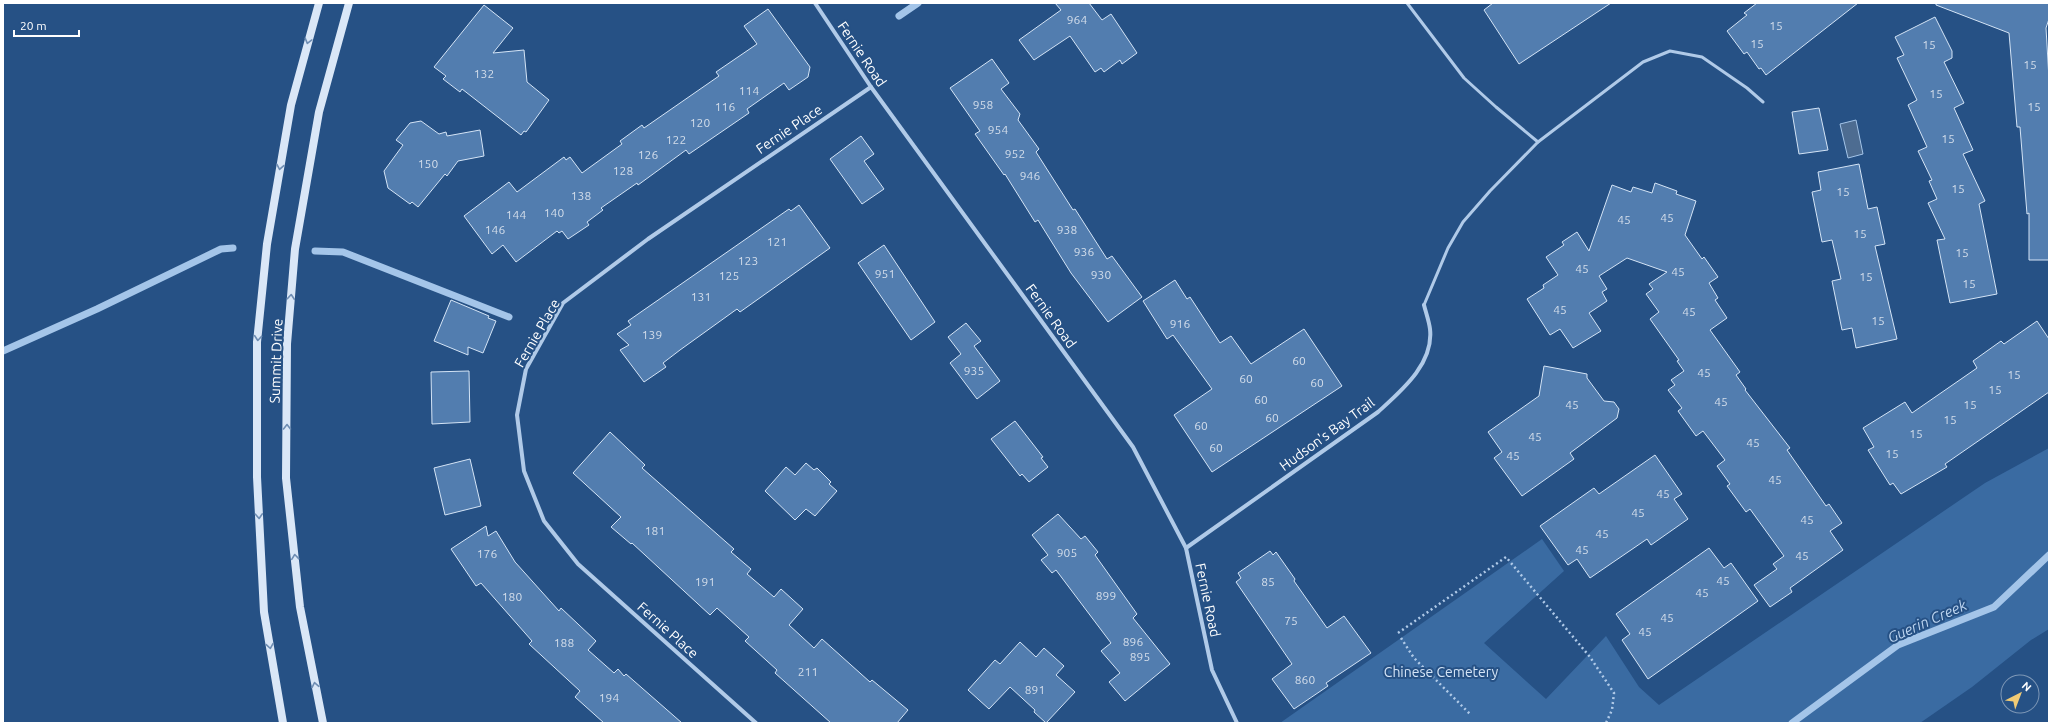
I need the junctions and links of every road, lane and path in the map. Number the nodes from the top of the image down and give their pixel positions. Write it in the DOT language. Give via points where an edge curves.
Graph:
graph roads {
  1 [pos="319,3"];
  2 [pos="349,3"];
  3 [pos="815,3"];
  4 [pos="1407,3"];
  5 [pos="871,87"];
  6 [pos="1763,102"];
  7 [pos="1538,142"];
  8 [pos="1424,305"];
  9 [pos="1186,548"];
  10 [pos="1398,633"];
  11 [pos="1401,638"];
  12 [pos="1470,714"];
  13 [pos="283,723"];
  14 [pos="323,723"];
  15 [pos="756,723"];
  16 [pos="1237,723"];
  17 [pos="1606,723"];
  1 -- 13 [label="main road, Summit Drive, one-way" via="290,113 267,244 257,342 258,477 264,612"];
  14 -- 2 [label="main road, Summit Drive, one-way" via="300,607 286,478 288,344 295,249 319,112"];
  3 -- 5 [label="street, Fernie Road"];
  4 -- 7 [label="lane" via="1464,78"];
  5 -- 9 [label="street, Fernie Road" via="1133,447"];
  5 -- 15 [label="street, Fernie Place" via="648,239 563,303 526,369 517,415 524,471 544,521 578,564"];
  6 -- 7 [label="lane" via="1702,57 1670,52 1643,62"];
  7 -- 8 [label="lane" via="1490,190 1463,222 1448,248"];
  8 -- 9 [label="street, Hudson's Bay Trail" via="1430,330 1428,352 1419,370 1398,394 1378,412"];
  9 -- 16 [label="street, Fernie Road" via="1212,670"];
  10 -- 17 [label="path" via="1506,558 1590,657 1614,693 1612,710"];
  11 -- 12 [label="path" via="1414,658"];
}
